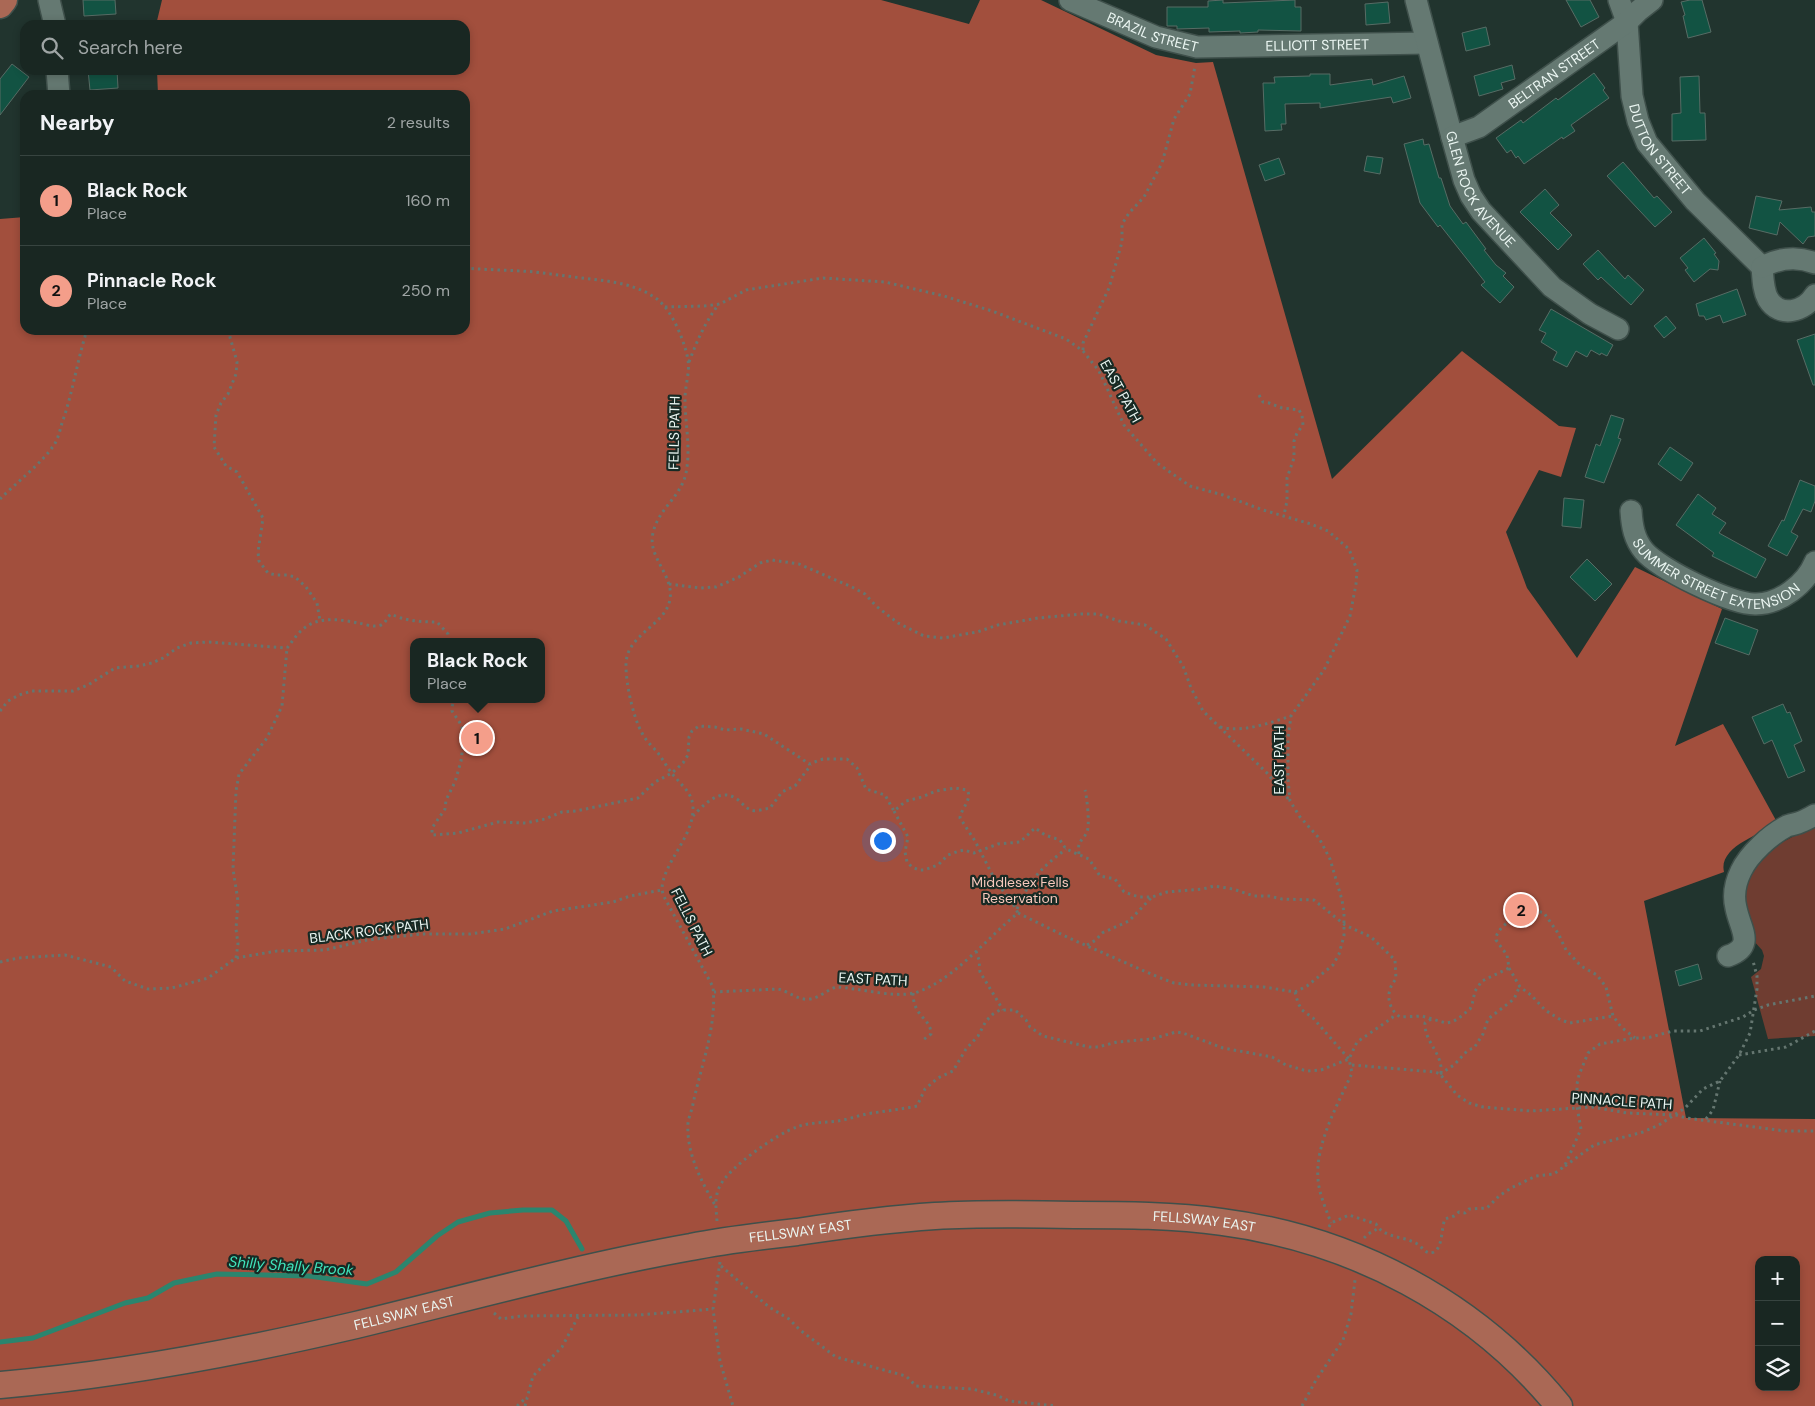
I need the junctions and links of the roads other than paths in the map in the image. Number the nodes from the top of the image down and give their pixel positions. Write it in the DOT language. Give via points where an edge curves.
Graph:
graph roads {
  1 [pos="4,0"];
  2 [pos="49,0"];
  3 [pos="1070,0"];
  4 [pos="1416,0"];
  5 [pos="1619,0"];
  6 [pos="1652,0"];
  7 [pos="0,5"];
  8 [pos="54,20"];
  9 [pos="1627,22"];
  10 [pos="1427,43"];
  11 [pos="1203,48"];
  12 [pos="58,75"];
  13 [pos="59,90"];
  14 [pos="1452,136"];
  15 [pos="1815,262"];
  16 [pos="1762,268"];
  17 [pos="1815,295"];
  18 [pos="1618,329"];
  19 [pos="1631,512"];
  20 [pos="1815,562"];
  21 [pos="1815,815"];
  22 [pos="1736,951"];
  23 [pos="0,1385"];
  24 [pos="1559,1406"];
  1 -- 7 [label="main road"];
  2 -- 8 [label="street"];
  3 -- 11 [label="street, BRAZIL STREET" via="1156,37"];
  4 -- 10 [label="street, GLEN ROCK AVENUE"];
  5 -- 9 [label="street, DUTTON STREET"];
  6 -- 9 [label="street, BELTRAN STREET"];
  9 -- 14 [label="street, BELTRAN STREET" via="1479,128"];
  9 -- 16 [label="street, DUTTON STREET" via="1632,96 1647,143 1695,201"];
  10 -- 11 [label="street, ELLIOTT STREET"];
  10 -- 14 [label="street, GLEN ROCK AVENUE"];
  12 -- 13 [label="street"];
  14 -- 18 [label="street, GLEN ROCK AVENUE" via="1467,188 1481,210 1552,286 1590,314"];
  15 -- 16 [label="street" via="1792,258 1777,260"];
  16 -- 17 [label="street" via="1767,296 1779,309 1800,309"];
  19 -- 20 [label="street, SUMMER STREET EXTENSION" via="1638,542 1659,564 1696,584 1747,604 1764,604 1786,594 1808,577"];
  21 -- 22 [label="street" via="1779,832 1752,854 1741,871 1735,898 1743,932"];
  23 -- 24 [label="main road, FELLSWAY EAST" via="121,1370 276,1342 718,1242 936,1216 1116,1215 1218,1221 1282,1232 1330,1235 1358,1256 1427,1291 1458,1312 1539,1381"];
}
